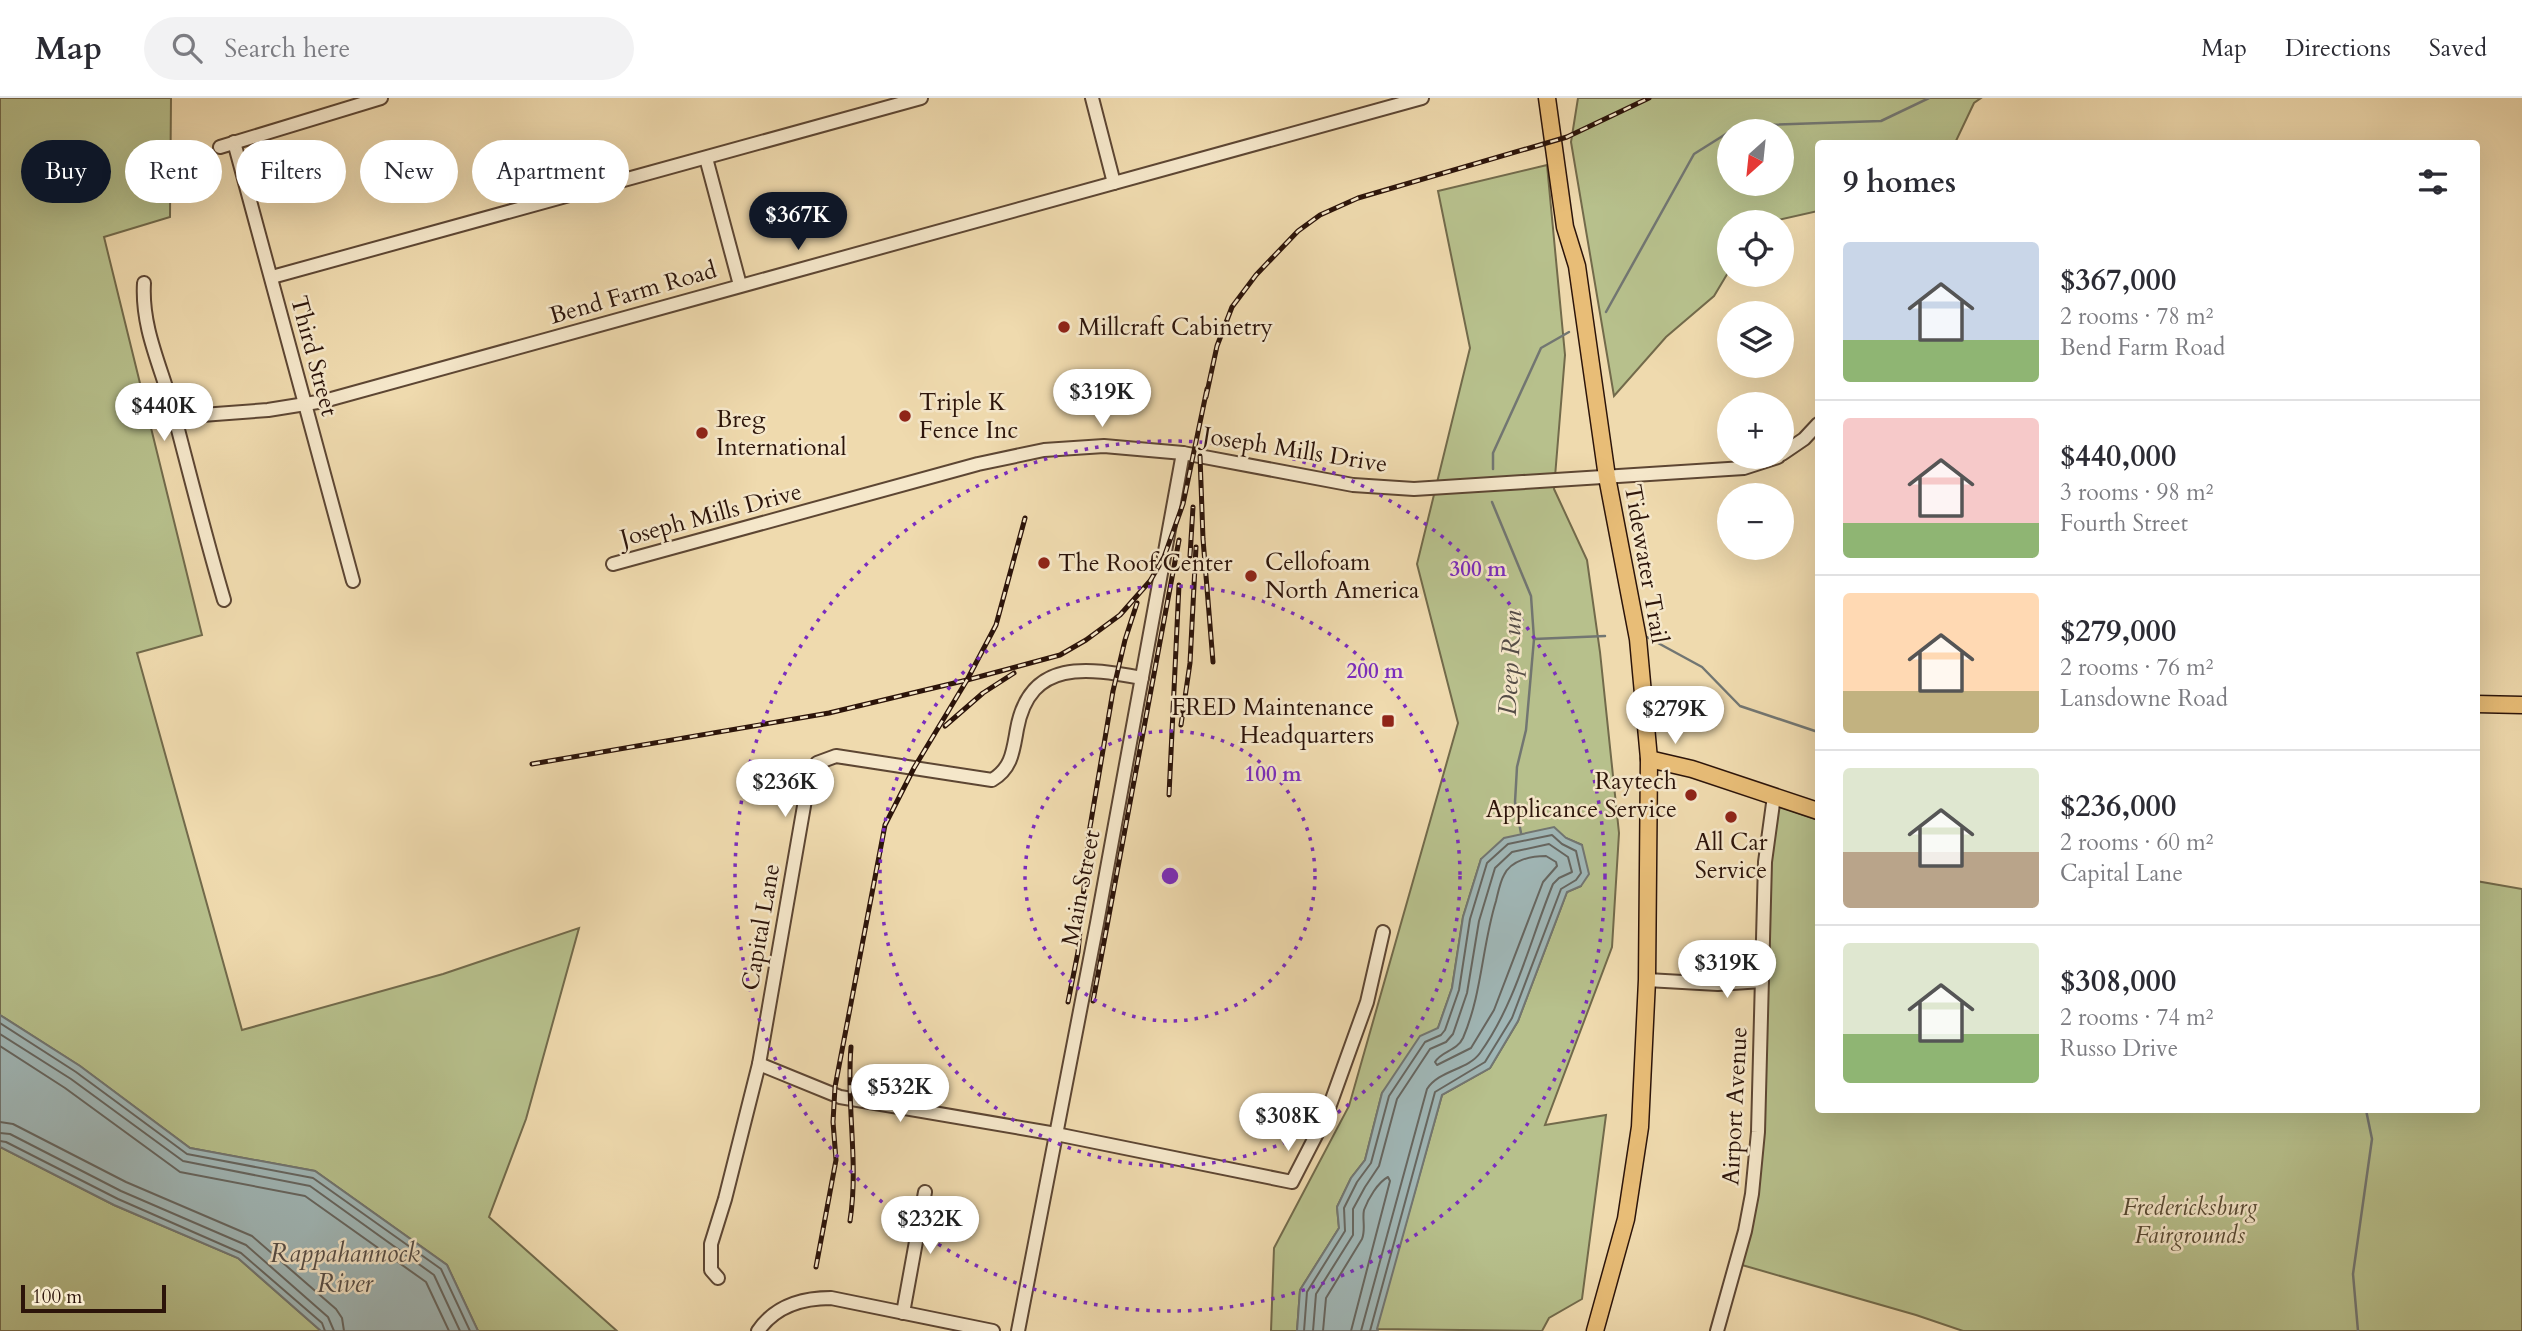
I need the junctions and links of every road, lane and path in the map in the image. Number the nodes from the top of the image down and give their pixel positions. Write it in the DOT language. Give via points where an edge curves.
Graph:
graph roads {
  1 [pos="381,98"];
  2 [pos="921,98"];
  3 [pos="1093,98"];
  4 [pos="1422,98"];
  5 [pos="1547,98"];
  6 [pos="234,142"];
  7 [pos="222,146"];
  8 [pos="706,158"];
  9 [pos="1114,183"];
  10 [pos="272,277"];
  11 [pos="144,283"];
  12 [pos="740,285"];
  13 [pos="305,405"];
  14 [pos="175,416"];
  15 [pos="1815,427"];
  16 [pos="1794,446"];
  17 [pos="1183,453"];
  18 [pos="1729,469"];
  19 [pos="1607,477"];
  20 [pos="613,564"];
  21 [pos="353,581"];
  22 [pos="223,600"];
  23 [pos="1142,678"];
  24 [pos="2480,704"];
  25 [pos="2522,705"];
  26 [pos="1649,759"];
  27 [pos="1774,796"];
  28 [pos="1815,810"];
  29 [pos="1383,932"];
  30 [pos="1647,980"];
  31 [pos="1762,981"];
  32 [pos="759,1064"];
  33 [pos="1056,1133"];
  34 [pos="925,1192"];
  35 [pos="718,1278"];
  36 [pos="903,1313"];
  37 [pos="758,1331"];
  38 [pos="993,1331"];
  39 [pos="1018,1331"];
  40 [pos="1595,1331"];
  41 [pos="1717,1331"];
  1 -- 6 [label="street"];
  2 -- 8 [label="street"];
  3 -- 9 [label="street"];
  4 -- 9 [label="street, Bend Farm Road"];
  5 -- 19 [label="main road, Tidewater Trail" via="1565,227 1588,328"];
  6 -- 7 [label="street"];
  6 -- 10 [label="street, Third Street"];
  8 -- 10 [label="street"];
  8 -- 12 [label="street"];
  9 -- 12 [label="street, Bend Farm Road"];
  10 -- 13 [label="street, Third Street"];
  11 -- 14 [label="street" via="149,336"];
  12 -- 13 [label="street, Bend Farm Road"];
  13 -- 14 [label="street, Bend Farm Road"];
  13 -- 21 [label="street, Third Street"];
  14 -- 22 [label="street"];
  15 -- 16 [label="street, Joseph Mills Drive"];
  17 -- 19 [label="street, Joseph Mills Drive" via="1384,488"];
  17 -- 20 [label="street, Joseph Mills Drive" via="1104,446 1021,454"];
  17 -- 23 [label="street, Main Street"];
  18 -- 19 [label="street, Joseph Mills Drive"];
  19 -- 26 [label="main road, Tidewater Trail" via="1638,639"];
  23 -- 32 [label="street, Capital Lane" via="1079,670 1044,683 1028,698 1020,716 1007,769 992,780 836,756 817,763 808,783"];
  23 -- 33 [label="street, Main Street"];
  24 -- 25 [label="main road"];
  26 -- 27 [label="main road"];
  26 -- 30 [label="main road, Tidewater Trail"];
  27 -- 28 [label="main road"];
  27 -- 31 [label="street, Airport Avenue" via="1765,862"];
  29 -- 33 [label="street" via="1367,1002 1326,1116 1292,1182"];
  30 -- 31 [label="street"];
  30 -- 40 [label="main road, Tidewater Trail" via="1637,1156 1626,1219"];
  31 -- 41 [label="street, Airport Avenue" via="1752,1194"];
  32 -- 33 [label="street" via="834,1095"];
  32 -- 35 [label="street, Capital Lane" via="711,1244 712,1270"];
  33 -- 39 [label="street, Main Street"];
  34 -- 36 [label="street"];
  36 -- 37 [label="street" via="817,1298 780,1310"];
  36 -- 38 [label="street"];
}
